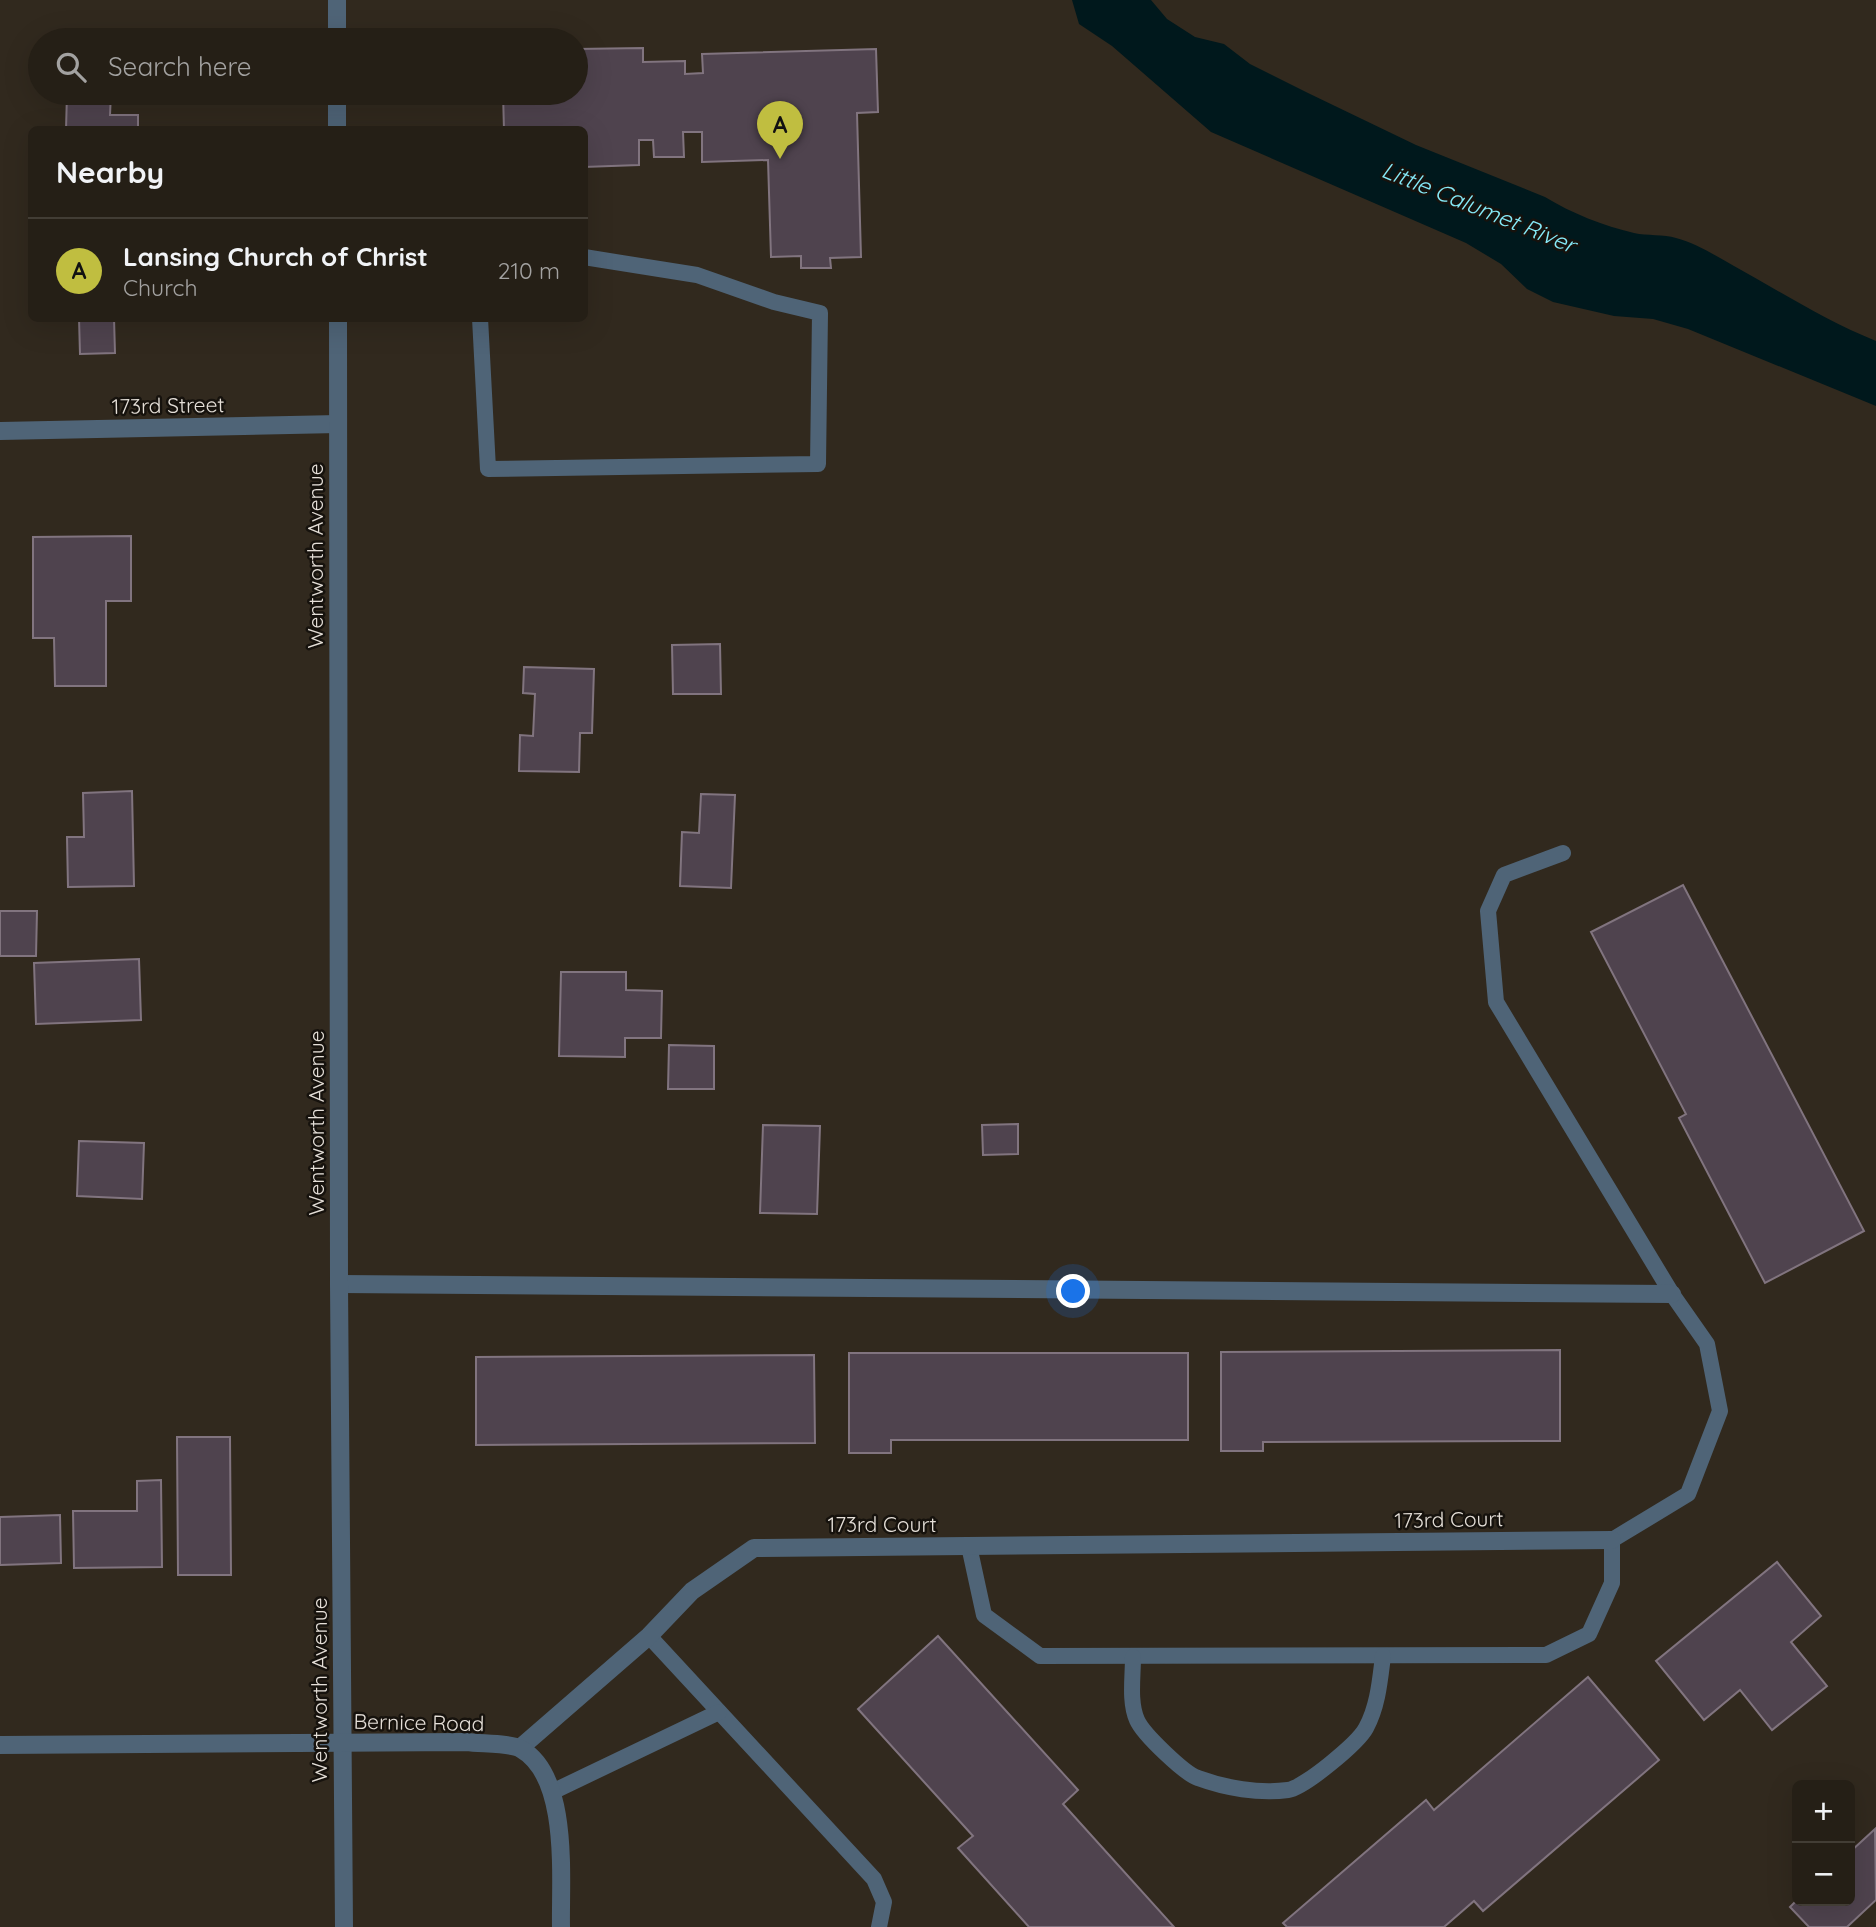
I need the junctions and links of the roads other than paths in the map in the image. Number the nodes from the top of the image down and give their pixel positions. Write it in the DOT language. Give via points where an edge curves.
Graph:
graph roads {
  1 [pos="337,0"];
  2 [pos="337,28"];
  3 [pos="337,105"];
  4 [pos="337,126"];
  5 [pos="588,258"];
  6 [pos="338,322"];
  7 [pos="480,322"];
  8 [pos="338,424"];
  9 [pos="0,431"];
  10 [pos="1563,853"];
  11 [pos="339,1284"];
  12 [pos="1672,1294"];
  13 [pos="1612,1540"];
  14 [pos="968,1546"];
  15 [pos="649,1636"];
  16 [pos="1383,1656"];
  17 [pos="1133,1657"];
  18 [pos="719,1712"];
  19 [pos="342,1744"];
  20 [pos="0,1745"];
  21 [pos="520,1748"];
  22 [pos="552,1792"];
  23 [pos="344,1927"];
  24 [pos="561,1927"];
  25 [pos="879,1927"];
  1 -- 2 [label="street"];
  3 -- 4 [label="street"];
  5 -- 7 [label="lane" via="697,275 820,313 818,464 488,469"];
  6 -- 8 [label="street, Wentworth Avenue"];
  8 -- 9 [label="street, 173rd Street"];
  8 -- 11 [label="street, Wentworth Avenue"];
  10 -- 12 [label="lane" via="1504,875 1488,911 1496,1002"];
  11 -- 12 [label="street"];
  11 -- 19 [label="street, Wentworth Avenue"];
  12 -- 13 [label="lane" via="1707,1344 1720,1411 1688,1494"];
  13 -- 14 [label="street, 173rd Court"];
  13 -- 16 [label="lane" via="1612,1583 1589,1634 1546,1655"];
  14 -- 15 [label="street, 173rd Court" via="754,1548 692,1591"];
  14 -- 17 [label="lane" via="984,1615 1040,1656"];
  15 -- 18 [label="lane"];
  15 -- 21 [label="street, 173rd Court"];
  16 -- 17 [label="lane"];
  16 -- 17 [label="lane" via="1377,1697 1365,1730 1332,1763 1290,1790 1242,1789 1196,1778 1137,1721 1132,1699"];
  18 -- 22 [label="lane"];
  18 -- 25 [label="lane" via="874,1879 884,1902"];
  19 -- 20 [label="street, Bernice Road"];
  19 -- 21 [label="street, Bernice Road" via="467,1742"];
  19 -- 23 [label="street, Wentworth Avenue"];
  21 -- 22 [label="street" via="540,1767"];
  22 -- 24 [label="street" via="560,1831"];
}
